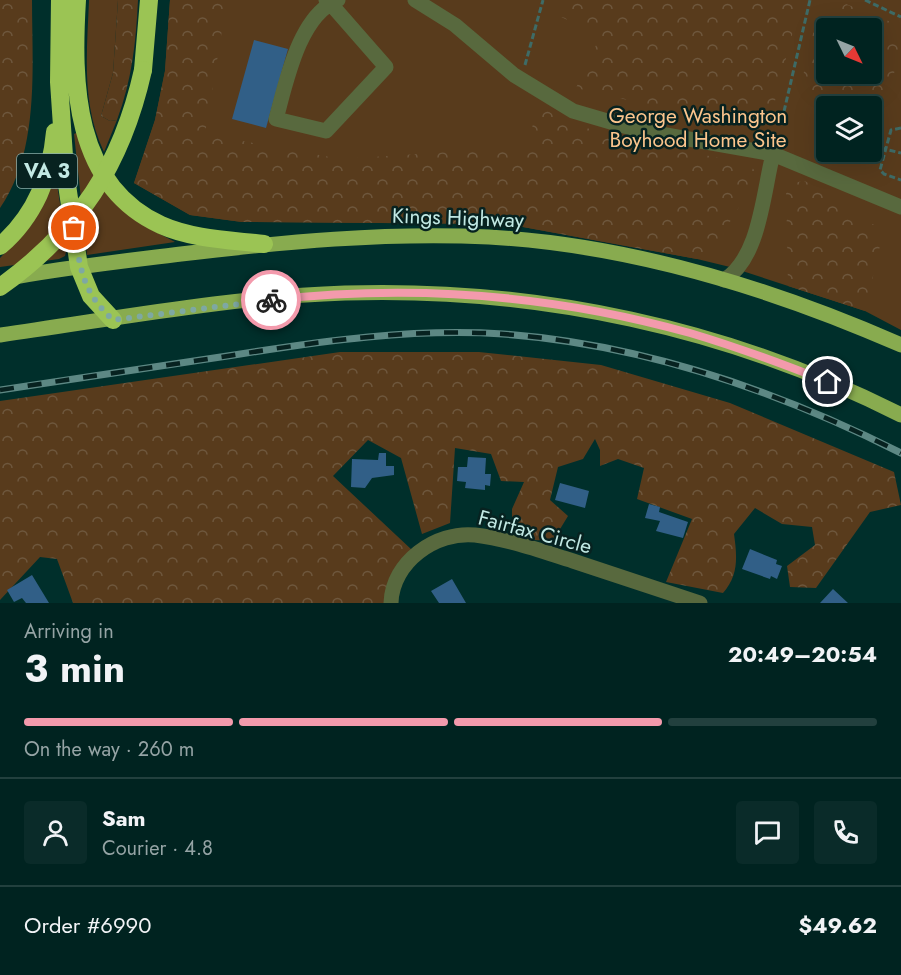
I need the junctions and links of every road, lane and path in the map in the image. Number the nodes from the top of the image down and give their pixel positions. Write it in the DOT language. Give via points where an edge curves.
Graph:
graph roads {
  1 [pos="60,0"];
  2 [pos="78,0"];
  3 [pos="149,0"];
  4 [pos="415,0"];
  5 [pos="543,0"];
  6 [pos="810,0"];
  7 [pos="865,0"];
  8 [pos="331,1"];
  9 [pos="901,17"];
  10 [pos="521,79"];
  11 [pos="59,82"];
  12 [pos="782,120"];
  13 [pos="901,128"];
  14 [pos="882,148"];
  15 [pos="886,149"];
  16 [pos="901,153"];
  17 [pos="773,154"];
  18 [pos="901,180"];
  19 [pos="901,207"];
  20 [pos="264,244"];
  21 [pos="0,246"];
  22 [pos="80,267"];
  23 [pos="0,279"];
  24 [pos="724,280"];
  25 [pos="0,287"];
  26 [pos="113,320"];
  27 [pos="0,335"];
  28 [pos="901,345"];
  29 [pos="901,415"];
  30 [pos="391,603"];
  31 [pos="700,603"];
  1 -- 11 [label="highway, VA 3"];
  2 -- 20 [label="highway" via="76,70 88,148 122,198 160,225 206,237"];
  3 -- 25 [label="highway, VA 3, bridge" via="143,70 127,129 97,190 55,240"];
  4 -- 10 [label="street" via="455,25"];
  5 -- 10 [label="path"];
  6 -- 12 [label="path"];
  7 -- 9 [label="path"];
  8 -- 8 [label="street" via="386,67 326,131 276,119 300,41"];
  10 -- 17 [label="street" via="573,111 638,130"];
  11 -- 21 [label="highway, VA 3" via="53,148 42,188 28,216"];
  11 -- 22 [label="highway" via="65,171"];
  13 -- 15 [label="path" via="891,130"];
  14 -- 15 [label="path"];
  15 -- 16 [label="path"];
  15 -- 18 [label="path" via="880,170"];
  17 -- 19 [label="street"];
  17 -- 24 [label="street" via="750,250 739,268"];
  20 -- 22 [label="main road, Kings Highway"];
  20 -- 24 [label="main road, Kings Highway" via="355,237 490,237 633,258"];
  22 -- 23 [label="main road, Kings Highway"];
  22 -- 26 [label="highway" via="91,296"];
  24 -- 28 [label="main road, Kings Highway" via="830,314"];
  26 -- 27 [label="main road"];
  26 -- 29 [label="main road" via="345,293 503,297 597,312 691,334 828,382"];
  30 -- 31 [label="street, Fairfax Circle" via="404,568 424,547 442,539 474,535 538,550"];
}
